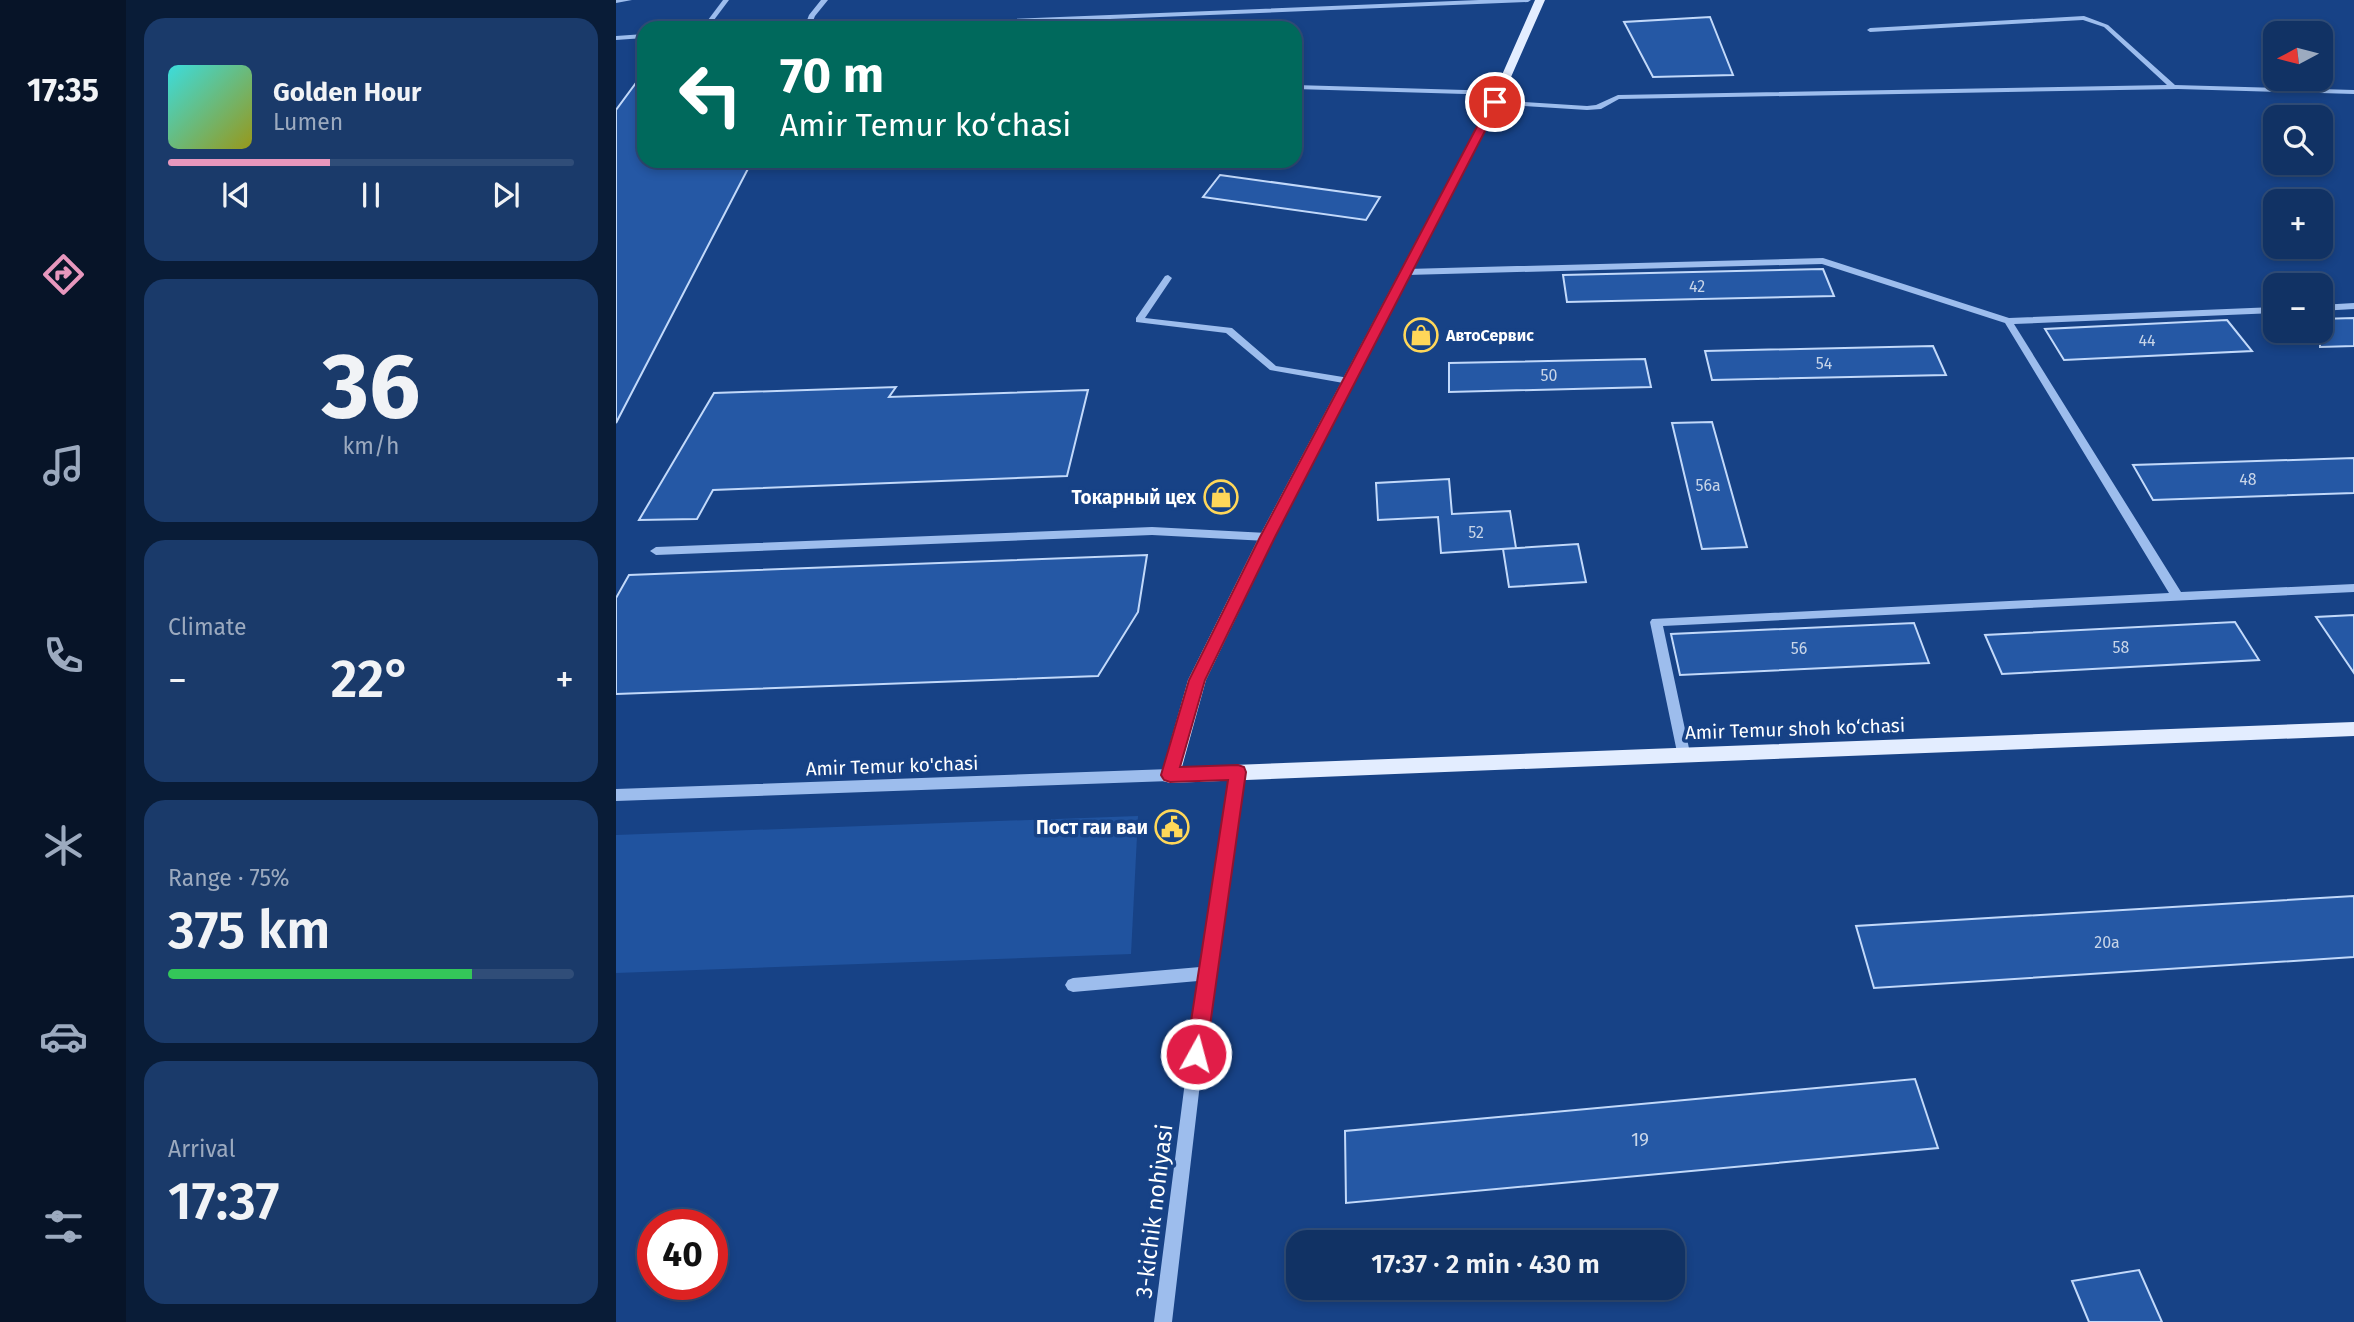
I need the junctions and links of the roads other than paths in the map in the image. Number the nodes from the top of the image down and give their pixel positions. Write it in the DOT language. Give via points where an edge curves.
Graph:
graph roads {
  1 [pos="629,0"];
  2 [pos="726,0"];
  3 [pos="825,0"];
  4 [pos="1528,0"];
  5 [pos="1540,0"];
  6 [pos="616,1"];
  7 [pos="710,21"];
  8 [pos="810,21"];
  9 [pos="1009,21"];
  10 [pos="1870,30"];
  11 [pos="637,36"];
  12 [pos="616,38"];
  13 [pos="2354,84"];
  14 [pos="1302,87"];
  15 [pos="2173,87"];
  16 [pos="2350,91"];
  17 [pos="1497,98"];
  18 [pos="1407,272"];
  19 [pos="1168,278"];
  20 [pos="2354,306"];
  21 [pos="2333,307"];
  22 [pos="2263,310"];
  23 [pos="2008,321"];
  24 [pos="1349,381"];
  25 [pos="1267,537"];
  26 [pos="656,551"];
  27 [pos="2354,588"];
  28 [pos="2178,597"];
  29 [pos="2354,729"];
  30 [pos="1683,753"];
  31 [pos="1238,772"];
  32 [pos="1170,775"];
  33 [pos="616,795"];
  34 [pos="1206,973"];
  35 [pos="1073,985"];
  36 [pos="1163,1322"];
  1 -- 6 [label="street"];
  2 -- 7 [label="street"];
  3 -- 8 [label="street"];
  4 -- 9 [label="street"];
  5 -- 17 [label="main road"];
  10 -- 15 [label="street" via="2084,18 2106,26"];
  11 -- 12 [label="street"];
  13 -- 16 [label="street"];
  14 -- 17 [label="street"];
  15 -- 16 [label="street"];
  15 -- 17 [label="street" via="1618,97 1587,108"];
  17 -- 18 [label="main road"];
  18 -- 23 [label="street" via="1823,261"];
  18 -- 24 [label="main road"];
  19 -- 24 [label="street" via="1139,320 1229,331 1273,368"];
  20 -- 21 [label="street"];
  22 -- 23 [label="street"];
  23 -- 28 [label="street"];
  24 -- 25 [label="main road"];
  25 -- 26 [label="street" via="1152,531"];
  25 -- 32 [label="main road" via="1197,680"];
  27 -- 28 [label="street"];
  28 -- 30 [label="street" via="1657,622"];
  29 -- 30 [label="main road, Amir Temur shoh ko‘chasi"];
  30 -- 31 [label="main road, Amir Temur shoh ko‘chasi"];
  31 -- 32 [label="main road, Amir Temur shoh ko‘chasi"];
  31 -- 34 [label="street, 3-kichik nohiyasi"];
  32 -- 33 [label="street, Amir Temur ko'chasi"];
  34 -- 35 [label="lane"];
  34 -- 36 [label="street, 3-kichik nohiyasi"];
}
